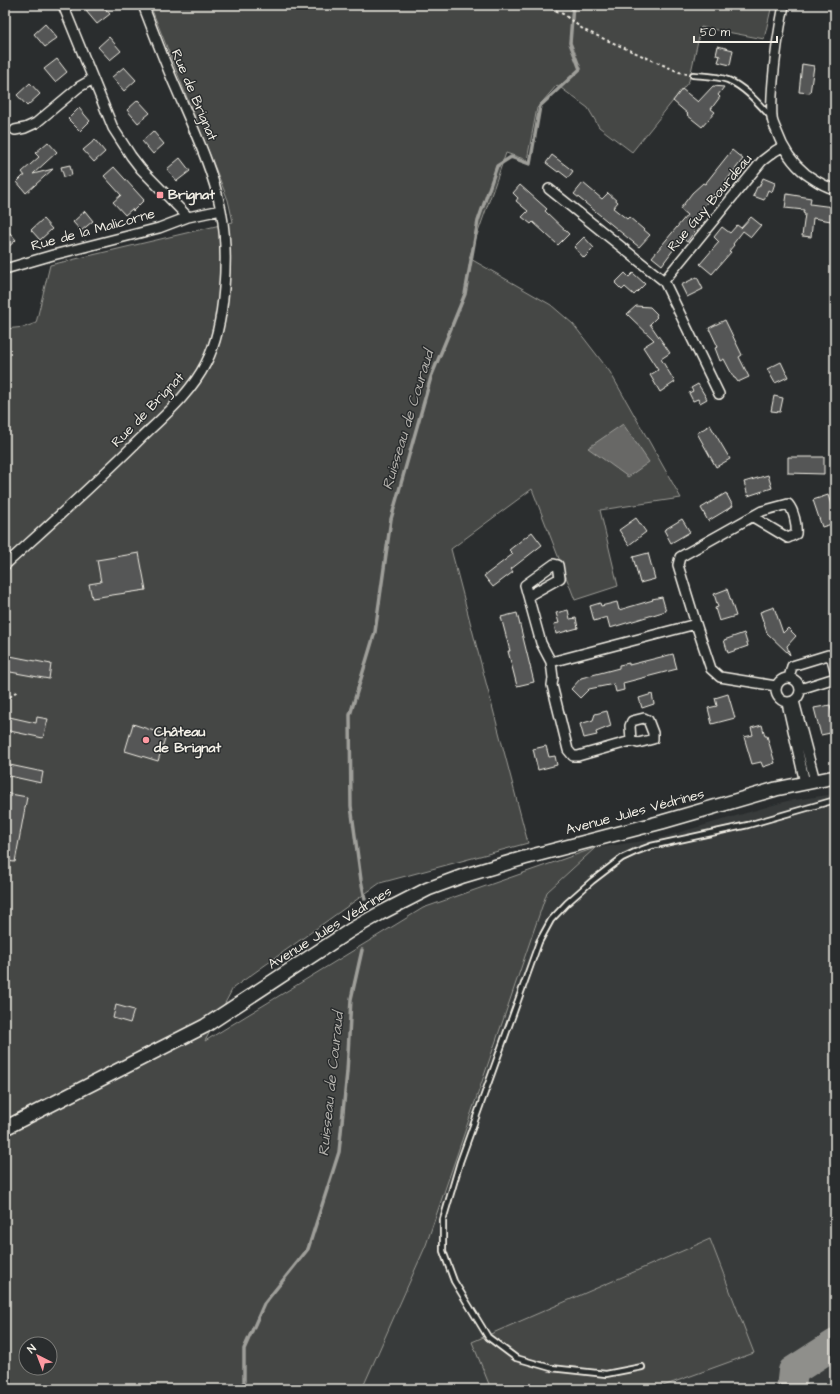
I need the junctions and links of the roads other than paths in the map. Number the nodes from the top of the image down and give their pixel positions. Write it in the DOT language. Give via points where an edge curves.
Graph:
graph roads {
  1 [pos="62,5"];
  2 [pos="143,5"];
  3 [pos="784,5"];
  4 [pos="693,75"];
  5 [pos="93,79"];
  6 [pos="772,119"];
  7 [pos="15,130"];
  8 [pos="782,147"];
  9 [pos="549,189"];
  10 [pos="835,189"];
  11 [pos="221,210"];
  12 [pos="188,217"];
  13 [pos="5,269"];
  14 [pos="664,281"];
  15 [pos="719,394"];
  16 [pos="753,517"];
  17 [pos="5,565"];
  18 [pos="528,596"];
  19 [pos="696,624"];
  20 [pos="551,662"];
  21 [pos="835,670"];
  22 [pos="789,678"];
  23 [pos="835,678"];
  24 [pos="776,686"];
  25 [pos="800,689"];
  26 [pos="790,702"];
  27 [pos="631,741"];
  28 [pos="835,777"];
  29 [pos="810,782"];
  30 [pos="835,800"];
  31 [pos="5,1128"];
  32 [pos="642,1366"];
  1 -- 5 [label="street"];
  2 -- 11 [label="street, Rue de Brignat" via="201,145"];
  3 -- 6 [label="street" via="774,65"];
  4 -- 6 [label="lane" via="727,80 742,87"];
  5 -- 7 [label="street" via="79,87 36,123"];
  5 -- 12 [label="street" via="113,128 131,156"];
  6 -- 8 [label="street"];
  8 -- 10 [label="street" via="813,180"];
  8 -- 14 [label="street, Rue Guy Bourdeau" via="774,150 762,161"];
  9 -- 14 [label="street"];
  11 -- 12 [label="street, Rue de la Malicorne"];
  11 -- 17 [label="street, Rue de Brignat" via="225,265 222,311 207,362 196,381 100,480"];
  12 -- 13 [label="street, Rue de la Malicorne" via="159,228"];
  14 -- 15 [label="street"];
  16 -- 16 [label="street" via="762,511 788,504 797,527 796,534 788,538"];
  16 -- 19 [label="street" via="680,557 678,564"];
  18 -- 20 [label="street" via="540,643"];
  19 -- 20 [label="street"];
  19 -- 24 [label="street" via="711,669 715,673"];
  20 -- 27 [label="street" via="552,685 568,750 573,756"];
  21 -- 22 [label="street" via="828,655 792,666"];
  22 -- 24 [label="street" via="781,680"];
  22 -- 25 [label="street" via="797,681"];
  23 -- 25 [label="street"];
  24 -- 26 [label="street" via="778,698"];
  25 -- 26 [label="street" via="798,697"];
  26 -- 29 [label="street"];
  28 -- 29 [label="main road, Avenue Jules Védrines"];
  29 -- 31 [label="main road, Avenue Jules Védrines" via="524,858 428,889 351,930 205,1026"];
  30 -- 32 [label="lane" via="748,825 651,846 635,852 616,863 567,903 551,920 539,942 460,1162 443,1220 443,1251 454,1281 488,1337 516,1358 550,1368 606,1374"];
}
